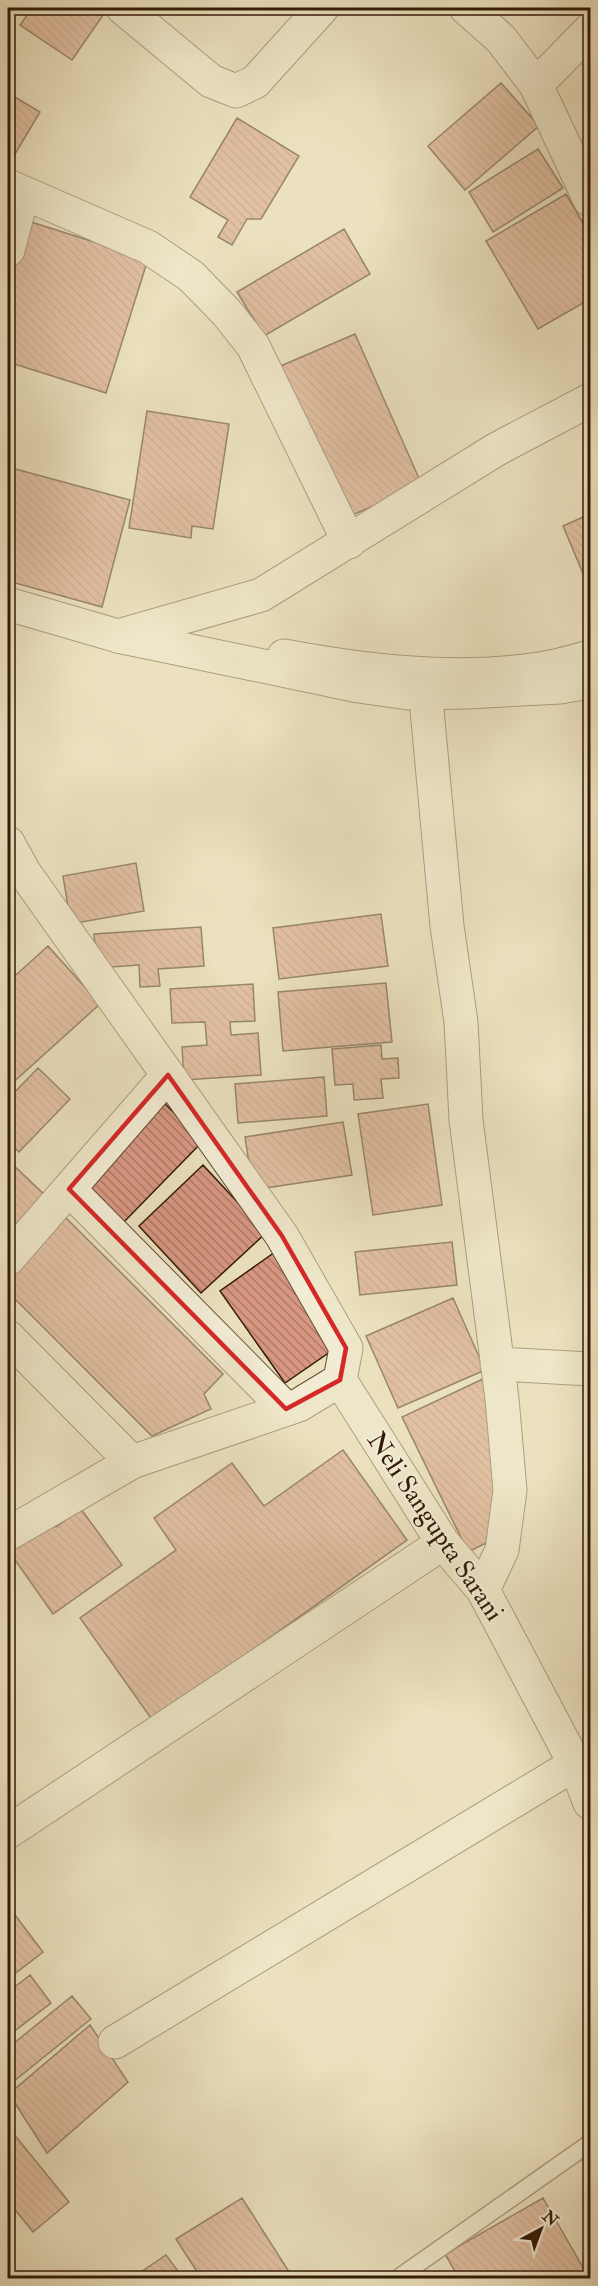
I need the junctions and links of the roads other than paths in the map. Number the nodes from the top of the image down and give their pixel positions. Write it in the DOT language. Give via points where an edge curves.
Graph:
graph roads {
  1 [pos="123,8"];
  2 [pos="322,8"];
  3 [pos="466,8"];
  4 [pos="591,30"];
  5 [pos="536,85"];
  6 [pos="15,190"];
  7 [pos="591,200"];
  8 [pos="8,250"];
  9 [pos="591,400"];
  10 [pos="349,542"];
  11 [pos="8,604"];
  12 [pos="118,636"];
  13 [pos="591,657"];
  14 [pos="271,669"];
  15 [pos="591,682"];
  16 [pos="591,689"];
  17 [pos="427,710"];
  18 [pos="8,843"];
  19 [pos="168,1075"];
  20 [pos="69,1189"];
  21 [pos="8,1259"];
  22 [pos="8,1337"];
  23 [pos="497,1364"];
  24 [pos="591,1369"];
  25 [pos="340,1380"];
  26 [pos="286,1409"];
  27 [pos="132,1462"];
  28 [pos="8,1534"];
  29 [pos="443,1543"];
  30 [pos="483,1590"];
  31 [pos="575,1764"];
  32 [pos="591,1803"];
  33 [pos="8,1832"];
  34 [pos="115,2042"];
  35 [pos="591,2143"];
  36 [pos="423,2271"];
  37 [pos="398,2278"];
  1 -- 2 [label="street" via="212,81 236,92 255,82"];
  3 -- 5 [label="street" via="501,39"];
  4 -- 5 [label="street"];
  5 -- 7 [label="street"];
  6 -- 8 [label="street"];
  6 -- 10 [label="street" via="148,247 191,276 227,313 253,346"];
  9 -- 10 [label="street" via="497,449"];
  10 -- 12 [label="street" via="261,595"];
  11 -- 12 [label="street"];
  12 -- 14 [label="street"];
  13 -- 14 [label="street" via="533,670 448,675 276,654"];
  14 -- 15 [label="street" via="408,693 560,687"];
  14 -- 17 [label="street" via="285,685"];
  16 -- 17 [label="street" via="496,706"];
  17 -- 23 [label="street" via="447,926 461,1022 466,1120"];
  18 -- 19 [label="street" via="24,872"];
  19 -- 20 [label="street"];
  19 -- 25 [label="street" via="282,1236 346,1348"];
  20 -- 21 [label="street"];
  20 -- 26 [label="street"];
  22 -- 27 [label="street"];
  23 -- 24 [label="street"];
  23 -- 30 [label="street" via="510,1490 502,1550"];
  25 -- 26 [label="street"];
  25 -- 29 [label="street, Neli Sangupta Sarani"];
  26 -- 27 [label="street"];
  27 -- 28 [label="street"];
  29 -- 30 [label="street, Neli Sangupta Sarani"];
  29 -- 33 [label="street"];
  30 -- 31 [label="street, Neli Sangupta Sarani"];
  31 -- 32 [label="street, Neli Sangupta Sarani"];
  31 -- 34 [label="street"];
  35 -- 36 [label="lane"];
  36 -- 37 [label="lane"];
}
